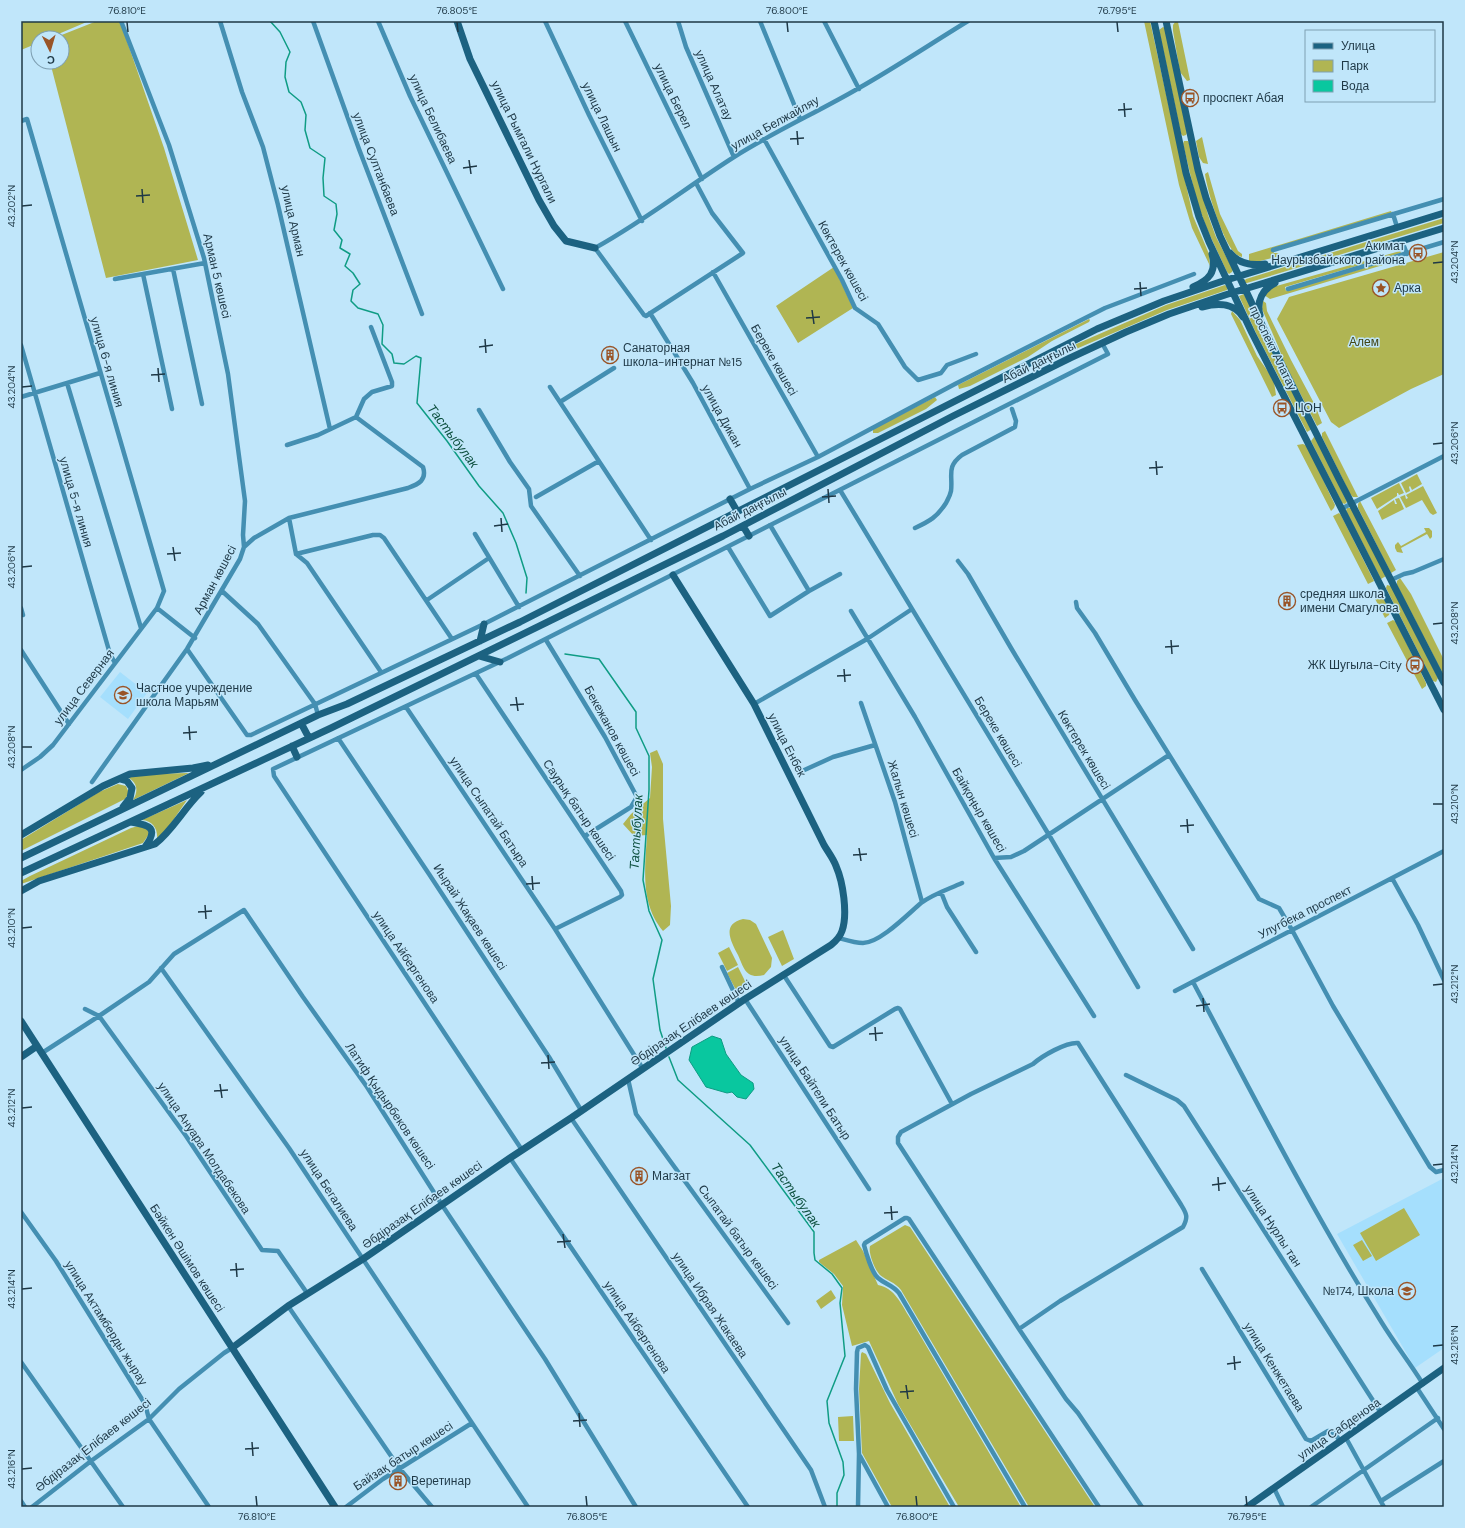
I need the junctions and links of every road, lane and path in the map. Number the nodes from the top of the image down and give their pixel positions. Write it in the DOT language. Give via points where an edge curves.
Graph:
graph roads {
  1 [pos="121,21"];
  2 [pos="220,21"];
  3 [pos="313,21"];
  4 [pos="378,21"];
  5 [pos="457,21"];
  6 [pos="545,21"];
  7 [pos="625,21"];
  8 [pos="678,21"];
  9 [pos="760,21"];
  10 [pos="824,21"];
  11 [pos="968,21"];
  12 [pos="1166,22"];
  13 [pos="1155,24"];
  14 [pos="859,89"];
  15 [pos="800,119"];
  16 [pos="21,121"];
  17 [pos="1191,136"];
  18 [pos="764,139"];
  19 [pos="1179,140"];
  20 [pos="734,157"];
  21 [pos="702,179"];
  22 [pos="696,183"];
  23 [pos="1444,199"];
  24 [pos="1444,213"];
  25 [pos="1393,214"];
  26 [pos="642,221"];
  27 [pos="1397,227"];
  28 [pos="1444,228"];
  29 [pos="1220,236"];
  30 [pos="1402,241"];
  31 [pos="1209,242"];
  32 [pos="1444,242"];
  33 [pos="595,248"];
  34 [pos="1273,250"];
  35 [pos="1407,254"];
  36 [pos="1283,262"];
  37 [pos="205,263"];
  38 [pos="173,268"];
  39 [pos="713,272"];
  40 [pos="143,274"];
  41 [pos="1194,274"];
  42 [pos="1238,276"];
  43 [pos="1288,276"];
  44 [pos="115,279"];
  45 [pos="1227,280"];
  46 [pos="503,289"];
  47 [pos="1245,289"];
  48 [pos="1288,289"];
  49 [pos="1233,292"];
  50 [pos="1164,301"];
  51 [pos="650,313"];
  52 [pos="422,314"];
  53 [pos="1169,314"];
  54 [pos="371,326"];
  55 [pos="1264,329"];
  56 [pos="1252,333"];
  57 [pos="1102,343"];
  58 [pos="21,345"];
  59 [pos="1064,345"];
  60 [pos="976,354"];
  61 [pos="1070,358"];
  62 [pos="614,368"];
  63 [pos="100,373"];
  64 [pos="68,383"];
  65 [pos="550,387"];
  66 [pos="35,393"];
  67 [pos="21,397"];
  68 [pos="560,402"];
  69 [pos="202,404"];
  70 [pos="172,409"];
  71 [pos="1012,409"];
  72 [pos="478,410"];
  73 [pos="356,417"];
  74 [pos="330,429"];
  75 [pos="287,445"];
  76 [pos="1444,456"];
  77 [pos="818,457"];
  78 [pos="599,460"];
  79 [pos="750,489"];
  80 [pos="840,490"];
  81 [pos="536,497"];
  82 [pos="730,499"];
  83 [pos="1352,503"];
  84 [pos="1341,509"];
  85 [pos="737,511"];
  86 [pos="290,518"];
  87 [pos="770,525"];
  88 [pos="743,526"];
  89 [pos="915,528"];
  90 [pos="475,534"];
  91 [pos="749,536"];
  92 [pos="651,540"];
  93 [pos="244,547"];
  94 [pos="728,547"];
  95 [pos="296,554"];
  96 [pos="489,558"];
  97 [pos="1444,559"];
  98 [pos="958,561"];
  99 [pos="840,574"];
  100 [pos="673,575"];
  101 [pos="580,576"];
  102 [pos="1391,580"];
  103 [pos="1380,586"];
  104 [pos="222,591"];
  105 [pos="809,591"];
  106 [pos="427,600"];
  107 [pos="1076,602"];
  108 [pos="518,607"];
  109 [pos="21,608"];
  110 [pos="156,608"];
  111 [pos="912,609"];
  112 [pos="851,610"];
  113 [pos="23,615"];
  114 [pos="484,624"];
  115 [pos="141,628"];
  116 [pos="194,638"];
  117 [pos="452,639"];
  118 [pos="867,639"];
  119 [pos="546,640"];
  120 [pos="480,641"];
  121 [pos="187,649"];
  122 [pos="21,650"];
  123 [pos="479,656"];
  124 [pos="500,662"];
  125 [pos="114,663"];
  126 [pos="381,672"];
  127 [pos="476,674"];
  128 [pos="1444,682"];
  129 [pos="1432,687"];
  130 [pos="861,703"];
  131 [pos="315,704"];
  132 [pos="754,704"];
  133 [pos="406,707"];
  134 [pos="1444,710"];
  135 [pos="318,715"];
  136 [pos="280,722"];
  137 [pos="301,723"];
  138 [pos="69,724"];
  139 [pos="284,731"];
  140 [pos="309,738"];
  141 [pos="338,738"];
  142 [pos="875,745"];
  143 [pos="292,746"];
  144 [pos="1169,755"];
  145 [pos="297,757"];
  146 [pos="221,763"];
  147 [pos="21,770"];
  148 [pos="800,772"];
  149 [pos="120,779"];
  150 [pos="92,782"];
  151 [pos="207,787"];
  152 [pos="1102,800"];
  153 [pos="122,808"];
  154 [pos="131,822"];
  155 [pos="21,835"];
  156 [pos="1049,835"];
  157 [pos="585,836"];
  158 [pos="146,847"];
  159 [pos="1444,851"];
  160 [pos="21,858"];
  161 [pos="994,858"];
  162 [pos="21,873"];
  163 [pos="1392,878"];
  164 [pos="962,883"];
  165 [pos="21,891"];
  166 [pos="941,892"];
  167 [pos="922,902"];
  168 [pos="555,929"];
  169 [pos="1292,930"];
  170 [pos="839,938"];
  171 [pos="1193,949"];
  172 [pos="976,952"];
  173 [pos="722,967"];
  174 [pos="161,968"];
  175 [pos="783,974"];
  176 [pos="1444,980"];
  177 [pos="1193,982"];
  178 [pos="1138,987"];
  179 [pos="1175,991"];
  180 [pos="742,1001"];
  181 [pos="85,1009"];
  182 [pos="99,1016"];
  183 [pos="1094,1016"];
  184 [pos="21,1021"];
  185 [pos="37,1046"];
  186 [pos="42,1053"];
  187 [pos="21,1057"];
  188 [pos="643,1069"];
  189 [pos="1126,1075"];
  190 [pos="628,1079"];
  191 [pos="952,1104"];
  192 [pos="581,1110"];
  193 [pos="571,1118"];
  194 [pos="522,1150"];
  195 [pos="510,1158"];
  196 [pos="1444,1170"];
  197 [pos="868,1189"];
  198 [pos="442,1205"];
  199 [pos="21,1212"];
  200 [pos="363,1259"];
  201 [pos="1202,1269"];
  202 [pos="307,1293"];
  203 [pos="288,1306"];
  204 [pos="788,1323"];
  205 [pos="1019,1329"];
  206 [pos="232,1348"];
  207 [pos="21,1362"];
  208 [pos="1444,1368"];
  209 [pos="1420,1386"];
  210 [pos="1381,1413"];
  211 [pos="1438,1418"];
  212 [pos="149,1419"];
  213 [pos="472,1423"];
  214 [pos="1444,1429"];
  215 [pos="1343,1440"];
  216 [pos="859,1454"];
  217 [pos="90,1461"];
  218 [pos="1444,1461"];
  219 [pos="400,1469"];
  220 [pos="1364,1470"];
  221 [pos="1274,1488"];
  222 [pos="21,1501"];
  223 [pos="1382,1505"];
  224 [pos="25,1507"];
  225 [pos="32,1507"];
  226 [pos="123,1507"];
  227 [pos="210,1507"];
  228 [pos="335,1507"];
  229 [pos="346,1507"];
  230 [pos="432,1507"];
  231 [pos="528,1507"];
  232 [pos="636,1507"];
  233 [pos="748,1507"];
  234 [pos="825,1507"];
  235 [pos="858,1507"];
  236 [pos="888,1507"];
  237 [pos="954,1507"];
  238 [pos="1025,1507"];
  239 [pos="1099,1507"];
  240 [pos="1142,1507"];
  241 [pos="1247,1507"];
  242 [pos="1283,1507"];
  243 [pos="1312,1507"];
  1 -- 37 [label="street, Арман 5 көшесі" via="169,145"];
  2 -- 74 [label="street, улица Арман" via="242,92 263,147"];
  3 -- 52 [label="street, улица Султанбаева"];
  4 -- 46 [label="street, улица Белибаева" via="410,96"];
  5 -- 33 [label="main road, улица Рымгали Нургали" via="470,59 554,226 566,241"];
  6 -- 26 [label="street, улица Лашын"];
  7 -- 21 [label="street, улица Берел"];
  8 -- 20 [label="street, улица Алатау" via="686,47"];
  9 -- 15 [label="street"];
  10 -- 14 [label="street"];
  11 -- 14 [label="street, улица Белжайляу"];
  12 -- 13 [label="main road"];
  12 -- 17 [label="main road, проспект Алатау"];
  13 -- 19 [label="main road, проспект Алатау"];
  14 -- 15 [label="street, улица Белжайляу"];
  15 -- 18 [label="street, улица Белжайляу"];
  16 -- 63 [label="street, улица 6-я линия" via="27,119"];
  17 -- 19 [label="main road"];
  17 -- 29 [label="main road, проспект Алатау" via="1206,198"];
  18 -- 20 [label="street, улица Белжайляу"];
  18 -- 60 [label="street, Көктерек көшесі" via="855,308 878,324 905,367 918,380 941,373 947,366"];
  19 -- 31 [label="main road, проспект Алатау" via="1194,202"];
  20 -- 21 [label="street, улица Белжайляу"];
  21 -- 22 [label="street, улица Белжайляу"];
  22 -- 26 [label="street, улица Белжайляу"];
  22 -- 39 [label="street" via="712,213 743,252"];
  23 -- 25 [label="street"];
  24 -- 27 [label="main road"];
  25 -- 27 [label="street"];
  25 -- 34 [label="street"];
  26 -- 33 [label="street, улица Белжайляу"];
  27 -- 36 [label="main road"];
  28 -- 30 [label="main road, Абай даңғылы"];
  29 -- 36 [label="main road" via="1230,253 1242,262 1259,265"];
  29 -- 42 [label="main road, проспект Алатау"];
  30 -- 35 [label="street"];
  30 -- 43 [label="main road, Абай даңғылы"];
  31 -- 45 [label="main road, проспект Алатау"];
  31 -- 50 [label="main road" via="1214,265 1210,276 1204,282"];
  32 -- 35 [label="street"];
  33 -- 51 [label="street, улица Дикан" via="643,314 646,316"];
  35 -- 48 [label="street"];
  36 -- 42 [label="main road"];
  37 -- 38 [label="street"];
  37 -- 93 [label="street, Арман 5 көшесі" via="228,374 245,501"];
  38 -- 40 [label="street"];
  38 -- 69 [label="street"];
  39 -- 51 [label="street"];
  39 -- 77 [label="street, Береке көшесі"];
  40 -- 44 [label="street"];
  40 -- 70 [label="street"];
  41 -- 77 [label="street" via="1105,308"];
  42 -- 45 [label="main road"];
  42 -- 47 [label="main road, проспект Алатау"];
  43 -- 47 [label="main road, Абай даңғылы"];
  43 -- 55 [label="main road" via="1271,285 1261,296 1258,310"];
  45 -- 49 [label="main road, проспект Алатау"];
  45 -- 50 [label="main road"];
  47 -- 49 [label="main road, Абай даңғылы"];
  47 -- 55 [label="main road, проспект Алатау"];
  49 -- 53 [label="main road, Абай даңғылы"];
  49 -- 56 [label="main road, проспект Алатау"];
  50 -- 59 [label="main road"];
  51 -- 79 [label="street, улица Дикан" via="693,383"];
  53 -- 56 [label="main road" via="1221,304 1241,314"];
  53 -- 57 [label="main road, Абай даңғылы"];
  54 -- 73 [label="street" via="392,386 372,392 364,399"];
  55 -- 83 [label="main road, проспект Алатау"];
  56 -- 84 [label="main road, проспект Алатау"];
  57 -- 61 [label="main road, Абай даңғылы"];
  57 -- 80 [label="street" via="1108,354"];
  58 -- 66 [label="street, улица 5-я линия"];
  59 -- 61 [label="main road"];
  59 -- 85 [label="main road"];
  61 -- 88 [label="main road, Абай даңғылы"];
  62 -- 68 [label="street"];
  63 -- 64 [label="street"];
  63 -- 110 [label="street, улица 6-я линия" via="164,591"];
  64 -- 66 [label="street"];
  64 -- 115 [label="street"];
  65 -- 68 [label="street"];
  66 -- 67 [label="street"];
  66 -- 125 [label="street, улица 5-я линия"];
  68 -- 78 [label="street"];
  71 -- 89 [label="street" via="1015,427 955,460 950,472 951,490 940,513"];
  72 -- 101 [label="street" via="528,489 531,506"];
  73 -- 74 [label="street"];
  73 -- 86 [label="street, Арман көшесі" via="423,467 425,473 422,480 408,488"];
  74 -- 75 [label="street"];
  76 -- 83 [label="street"];
  77 -- 79 [label="street"];
  78 -- 81 [label="street"];
  78 -- 92 [label="street"];
  79 -- 82 [label="street"];
  80 -- 87 [label="street"];
  80 -- 111 [label="street, Береке көшесі"];
  82 -- 85 [label="main road"];
  82 -- 92 [label="street"];
  83 -- 84 [label="street"];
  83 -- 102 [label="main road, проспект Алатау"];
  84 -- 103 [label="main road, проспект Алатау"];
  85 -- 120 [label="main road"];
  86 -- 93 [label="street, Арман көшесі" via="254,538"];
  86 -- 95 [label="street"];
  87 -- 91 [label="street"];
  87 -- 105 [label="street"];
  88 -- 91 [label="main road"];
  88 -- 123 [label="main road, Абай даңғылы"];
  90 -- 96 [label="street"];
  91 -- 94 [label="street"];
  92 -- 101 [label="street"];
  93 -- 104 [label="street, Арман көшесі"];
  94 -- 100 [label="street"];
  94 -- 105 [label="street" via="770,616"];
  95 -- 106 [label="street" via="380,535"];
  95 -- 126 [label="street" via="307,562"];
  96 -- 106 [label="street"];
  96 -- 108 [label="street"];
  97 -- 102 [label="street"];
  98 -- 152 [label="street, Көктерек көшесі"];
  99 -- 105 [label="street"];
  100 -- 119 [label="street"];
  100 -- 132 [label="main road, улица Енбек"];
  101 -- 108 [label="street"];
  102 -- 103 [label="main road"];
  102 -- 128 [label="main road, проспект Алатау"];
  103 -- 129 [label="main road, проспект Алатау"];
  104 -- 116 [label="street, Арман көшесі"];
  104 -- 131 [label="street" via="258,624"];
  106 -- 117 [label="street"];
  107 -- 144 [label="street" via="1077,608"];
  108 -- 114 [label="street"];
  109 -- 113 [label="street"];
  110 -- 115 [label="street, улица Северная"];
  110 -- 116 [label="street"];
  111 -- 118 [label="street"];
  111 -- 156 [label="street, Береке көшесі"];
  112 -- 118 [label="street, Байқоңыр көшесі"];
  114 -- 117 [label="street"];
  114 -- 120 [label="main road"];
  115 -- 125 [label="street, улица Северная"];
  116 -- 121 [label="street, Арман көшесі"];
  117 -- 126 [label="street"];
  118 -- 132 [label="street"];
  118 -- 161 [label="street, Байқоңыр көшесі" via="915,717"];
  119 -- 124 [label="street"];
  119 -- 157 [label="street, Бекежанов көшесі" via="605,737 637,797 631,807"];
  120 -- 135 [label="main road" via="347,704"];
  121 -- 136 [label="street" via="247,735"];
  121 -- 150 [label="street, Арман көшесі"];
  122 -- 138 [label="street"];
  123 -- 124 [label="main road"];
  123 -- 140 [label="main road, Абай даңғылы"];
  124 -- 127 [label="street"];
  125 -- 138 [label="street, улица Северная"];
  126 -- 131 [label="street"];
  127 -- 133 [label="street"];
  127 -- 157 [label="street, Саурық батыр көшесі"];
  128 -- 129 [label="main road"];
  129 -- 134 [label="main road, проспект Алатау"];
  130 -- 142 [label="street, Жалын көшесі"];
  131 -- 135 [label="street"];
  131 -- 136 [label="street"];
  132 -- 170 [label="main road, улица Енбек" via="837,867 845,910"];
  133 -- 141 [label="street"];
  133 -- 168 [label="street, улица Сыпатай Батыра"];
  135 -- 137 [label="main road"];
  136 -- 139 [label="street"];
  137 -- 139 [label="main road"];
  137 -- 140 [label="main road"];
  138 -- 147 [label="street, улица Северная" via="40,757"];
  139 -- 146 [label="main road"];
  140 -- 143 [label="main road, Абай даңғылы"];
  141 -- 145 [label="street"];
  141 -- 192 [label="street, Иырай Жақаев көшесі" via="541,1044"];
  142 -- 148 [label="street" via="833,757"];
  142 -- 167 [label="street, Жалын көшесі" via="895,802"];
  143 -- 145 [label="main road"];
  143 -- 151 [label="main road, Абай даңғылы"];
  144 -- 152 [label="street"];
  144 -- 169 [label="street" via="1259,899 1279,908"];
  145 -- 194 [label="street, улица Айбергенова" via="273,769 273,775"];
  146 -- 149 [label="main road" via="140,772"];
  146 -- 153 [label="main road"];
  149 -- 153 [label="main road" via="127,781 132,788 130,798"];
  149 -- 155 [label="main road" via="103,786"];
  151 -- 154 [label="main road"];
  151 -- 158 [label="main road" via="190,802 161,839"];
  152 -- 156 [label="street"];
  152 -- 171 [label="street, Көктерек көшесі"];
  153 -- 160 [label="main road"];
  154 -- 158 [label="main road" via="146,825 151,831 152,838"];
  154 -- 162 [label="main road"];
  156 -- 161 [label="street" via="1012,857"];
  156 -- 178 [label="street, Береке көшесі"];
  157 -- 168 [label="street, Саурық батыр көшесі" via="622,895"];
  158 -- 165 [label="main road" via="39,881"];
  159 -- 163 [label="street, Улугбека проспект"];
  161 -- 183 [label="street, Байқоңыр көшесі"];
  163 -- 169 [label="street, Улугбека проспект"];
  163 -- 176 [label="street"];
  164 -- 166 [label="street"];
  166 -- 167 [label="street"];
  166 -- 172 [label="street" via="947,907"];
  167 -- 170 [label="street" via="899,923 873,940 864,943"];
  168 -- 188 [label="street, улица Сыпатай Батыра"];
  169 -- 177 [label="street, Улугбека проспект"];
  169 -- 196 [label="street" via="1333,1006 1430,1168 1438,1172"];
  170 -- 175 [label="main road, Әбдіразақ Елібаев көшесі"];
  173 -- 180 [label="street, улица Байтели Батыр"];
  174 -- 182 [label="street" via="149,982"];
  174 -- 198 [label="street, Латиф Қыдырбеков көшесі" via="174,954 244,910 367,1087"];
  174 -- 200 [label="street, улица Бегалиева" via="289,1148"];
  175 -- 180 [label="main road, Әбдіразақ Елібаев көшесі"];
  175 -- 191 [label="street" via="833,1047 898,1008"];
  177 -- 179 [label="street, Улугбека проспект"];
  177 -- 209 [label="street" via="1329,1234"];
  180 -- 188 [label="main road, Әбдіразақ Елібаев көшесі"];
  180 -- 197 [label="street, улица Байтели Батыр"];
  181 -- 182 [label="street, улица Ануара Молдабекова"];
  182 -- 186 [label="street"];
  182 -- 202 [label="street, улица Ануара Молдабекова" via="186,1136 262,1250 278,1251"];
  184 -- 185 [label="main road, Бәйкен Әшімов көшесі"];
  185 -- 186 [label="main road, Бәйкен Әшімов көшесі"];
  185 -- 187 [label="main road"];
  186 -- 206 [label="main road, Бәйкен Әшімов көшесі"];
  188 -- 190 [label="main road, Әбдіразақ Елібаев көшесі"];
  189 -- 210 [label="street, улица Нурлы тан" via="1184,1106"];
  190 -- 192 [label="main road, Әбдіразақ Елібаев көшесі"];
  190 -- 204 [label="street, Сыпатай батыр көшесі" via="636,1114"];
  191 -- 205 [label="street" via="901,1132 898,1142"];
  191 -- 205 [label="street" via="1066,1045 1078,1043 1186,1214 1187,1219 1183,1227 1060,1301"];
  192 -- 193 [label="main road, Әбдіразақ Елібаев көшесі"];
  193 -- 194 [label="main road, Әбдіразақ Елібаев көшесі"];
  193 -- 234 [label="street, улица Ибрая Жакаева" via="811,1470"];
  194 -- 195 [label="main road, Әбдіразақ Елібаев көшесі"];
  195 -- 198 [label="main road, Әбдіразақ Елібаев көшесі"];
  195 -- 233 [label="street, улица Айбергенова"];
  198 -- 200 [label="main road, Әбдіразақ Елібаев көшесі"];
  198 -- 232 [label="street, Латиф Қыдырбеков көшесі" via="555,1375"];
  199 -- 212 [label="street, улица Актамберды жырау" via="56,1261 145,1404"];
  200 -- 202 [label="main road, Әбдіразақ Елібаев көшесі"];
  200 -- 213 [label="street, улица Бегалиева"];
  201 -- 215 [label="street, улица Кенжетаева" via="1306,1439 1311,1441 1328,1431"];
  202 -- 203 [label="main road, Әбдіразақ Елібаев көшесі"];
  203 -- 206 [label="main road, Әбдіразақ Елібаев көшесі"];
  203 -- 219 [label="street"];
  205 -- 240 [label="street"];
  206 -- 212 [label="street, Әбдіразақ Елібаев көшесі" via="179,1389"];
  206 -- 228 [label="main road, Бәйкен Әшімов көшесі"];
  207 -- 217 [label="street"];
  208 -- 209 [label="main road, улица Сабденова"];
  209 -- 210 [label="main road, улица Сабденова"];
  209 -- 211 [label="street"];
  210 -- 215 [label="main road, улица Сабденова"];
  211 -- 214 [label="street"];
  211 -- 220 [label="street"];
  212 -- 217 [label="street, Әбдіразақ Елібаев көшесі"];
  212 -- 227 [label="street, улица Актамберды жырау"];
  213 -- 219 [label="street, Байзақ батыр көшесі"];
  213 -- 231 [label="street, улица Бегалиева"];
  215 -- 220 [label="street, улица Кенжетаева"];
  215 -- 221 [label="main road, улица Сабденова"];
  216 -- 235 [label="street"];
  216 -- 236 [label="street"];
  216 -- 237 [label="street" via="857,1352 858,1348 865,1345 901,1416"];
  217 -- 225 [label="street, Әбдіразақ Елібаев көшесі"];
  217 -- 226 [label="street"];
  218 -- 223 [label="street"];
  219 -- 229 [label="street, Байзақ батыр көшесі"];
  219 -- 230 [label="street"];
  220 -- 223 [label="street, улица Кенжетаева"];
  220 -- 243 [label="street"];
  221 -- 241 [label="main road, улица Сабденова"];
  221 -- 242 [label="street"];
  222 -- 224 [label="street"];
  238 -- 239 [label="street" via="899,1293 878,1278 872,1268 864,1245 904,1218 909,1219"];
}
